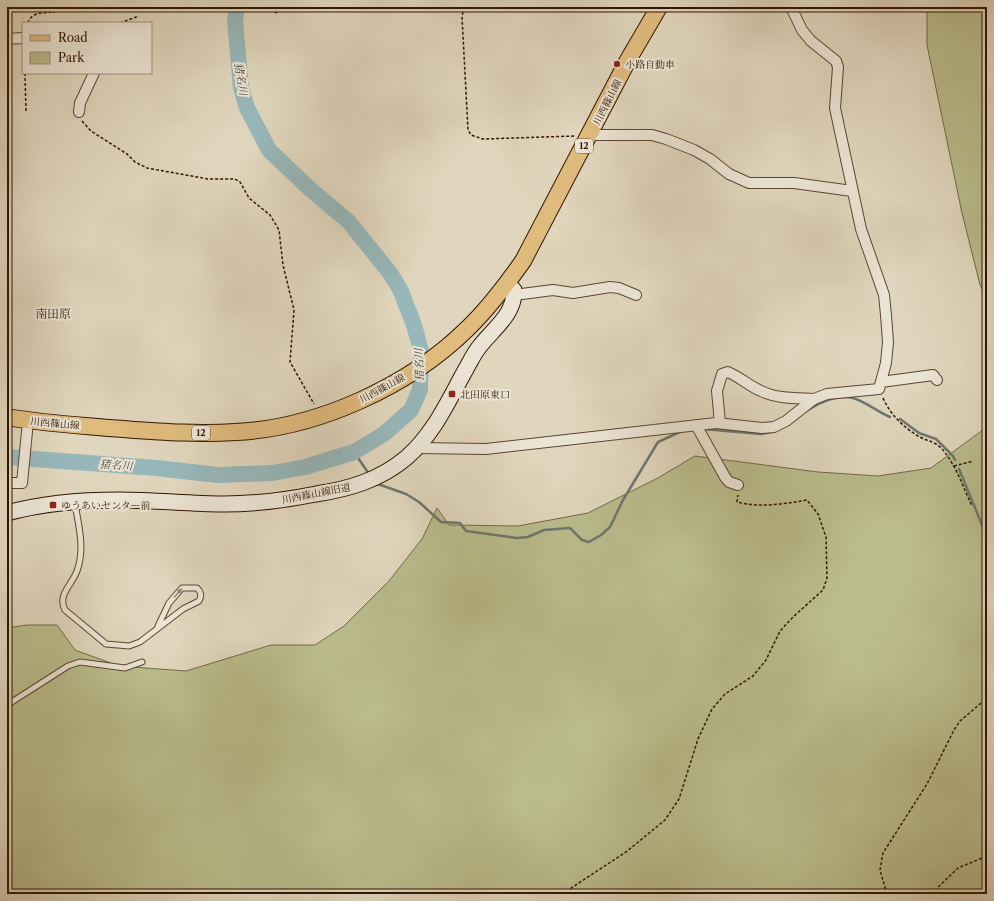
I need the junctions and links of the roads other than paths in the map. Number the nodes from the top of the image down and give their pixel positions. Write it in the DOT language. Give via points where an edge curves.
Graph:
graph roads {
  1 [pos="659,7"];
  2 [pos="790,7"];
  3 [pos="22,38"];
  4 [pos="7,39"];
  5 [pos="94,74"];
  6 [pos="79,112"];
  7 [pos="590,135"];
  8 [pos="852,191"];
  9 [pos="511,289"];
  10 [pos="636,295"];
  11 [pos="937,380"];
  12 [pos="880,385"];
  13 [pos="814,399"];
  14 [pos="7,417"];
  15 [pos="720,423"];
  16 [pos="698,428"];
  17 [pos="28,429"];
  18 [pos="416,448"];
  19 [pos="7,484"];
  20 [pos="738,486"];
  21 [pos="74,502"];
  22 [pos="7,513"];
  23 [pos="158,626"];
  24 [pos="142,662"];
  25 [pos="7,705"];
  1 -- 7 [label="main road, 川西篠山線 / 12" via="628,60"];
  2 -- 8 [label="street" via="811,41 836,61 838,67 835,108"];
  3 -- 4 [label="street"];
  5 -- 6 [label="street" via="80,103"];
  7 -- 8 [label="street" via="652,134 694,150 729,174 749,183 794,183"];
  7 -- 9 [label="main road, 川西篠山線 / 12" via="523,261"];
  8 -- 12 [label="street" via="861,229 884,296 888,342"];
  9 -- 10 [label="street" via="574,293 610,287"];
  9 -- 17 [label="main road, 川西篠山線 / 12" via="453,342 388,387 354,404 294,424 237,432"];
  9 -- 18 [label="street, 川西篠山線旧道" via="512,309 479,347 437,423"];
  11 -- 12 [label="street" via="933,374"];
  12 -- 13 [label="street" via="827,394"];
  13 -- 15 [label="street" via="786,421 774,426 762,428"];
  13 -- 15 [label="street" via="778,397 760,391 737,375 728,372 722,374 717,392"];
  14 -- 17 [label="main road, 川西篠山線 / 12"];
  15 -- 16 [label="street"];
  16 -- 18 [label="street" via="486,449"];
  16 -- 20 [label="street" via="725,477"];
  17 -- 19 [label="street" via="22,483"];
  18 -- 21 [label="street, 川西篠山線旧道" via="392,469 375,479 355,486 292,499 224,504 119,500"];
  21 -- 22 [label="street, 川西篠山線旧道"];
  21 -- 23 [label="lane" via="82,546 76,573 64,592 62,604 65,610 106,644 129,646 140,642"];
  23 -- 23 [label="lane, one-way" via="169,603 182,588 197,588 202,597 199,601 182,608"];
  24 -- 25 [label="lane" via="125,668 80,662 68,666"];
}
